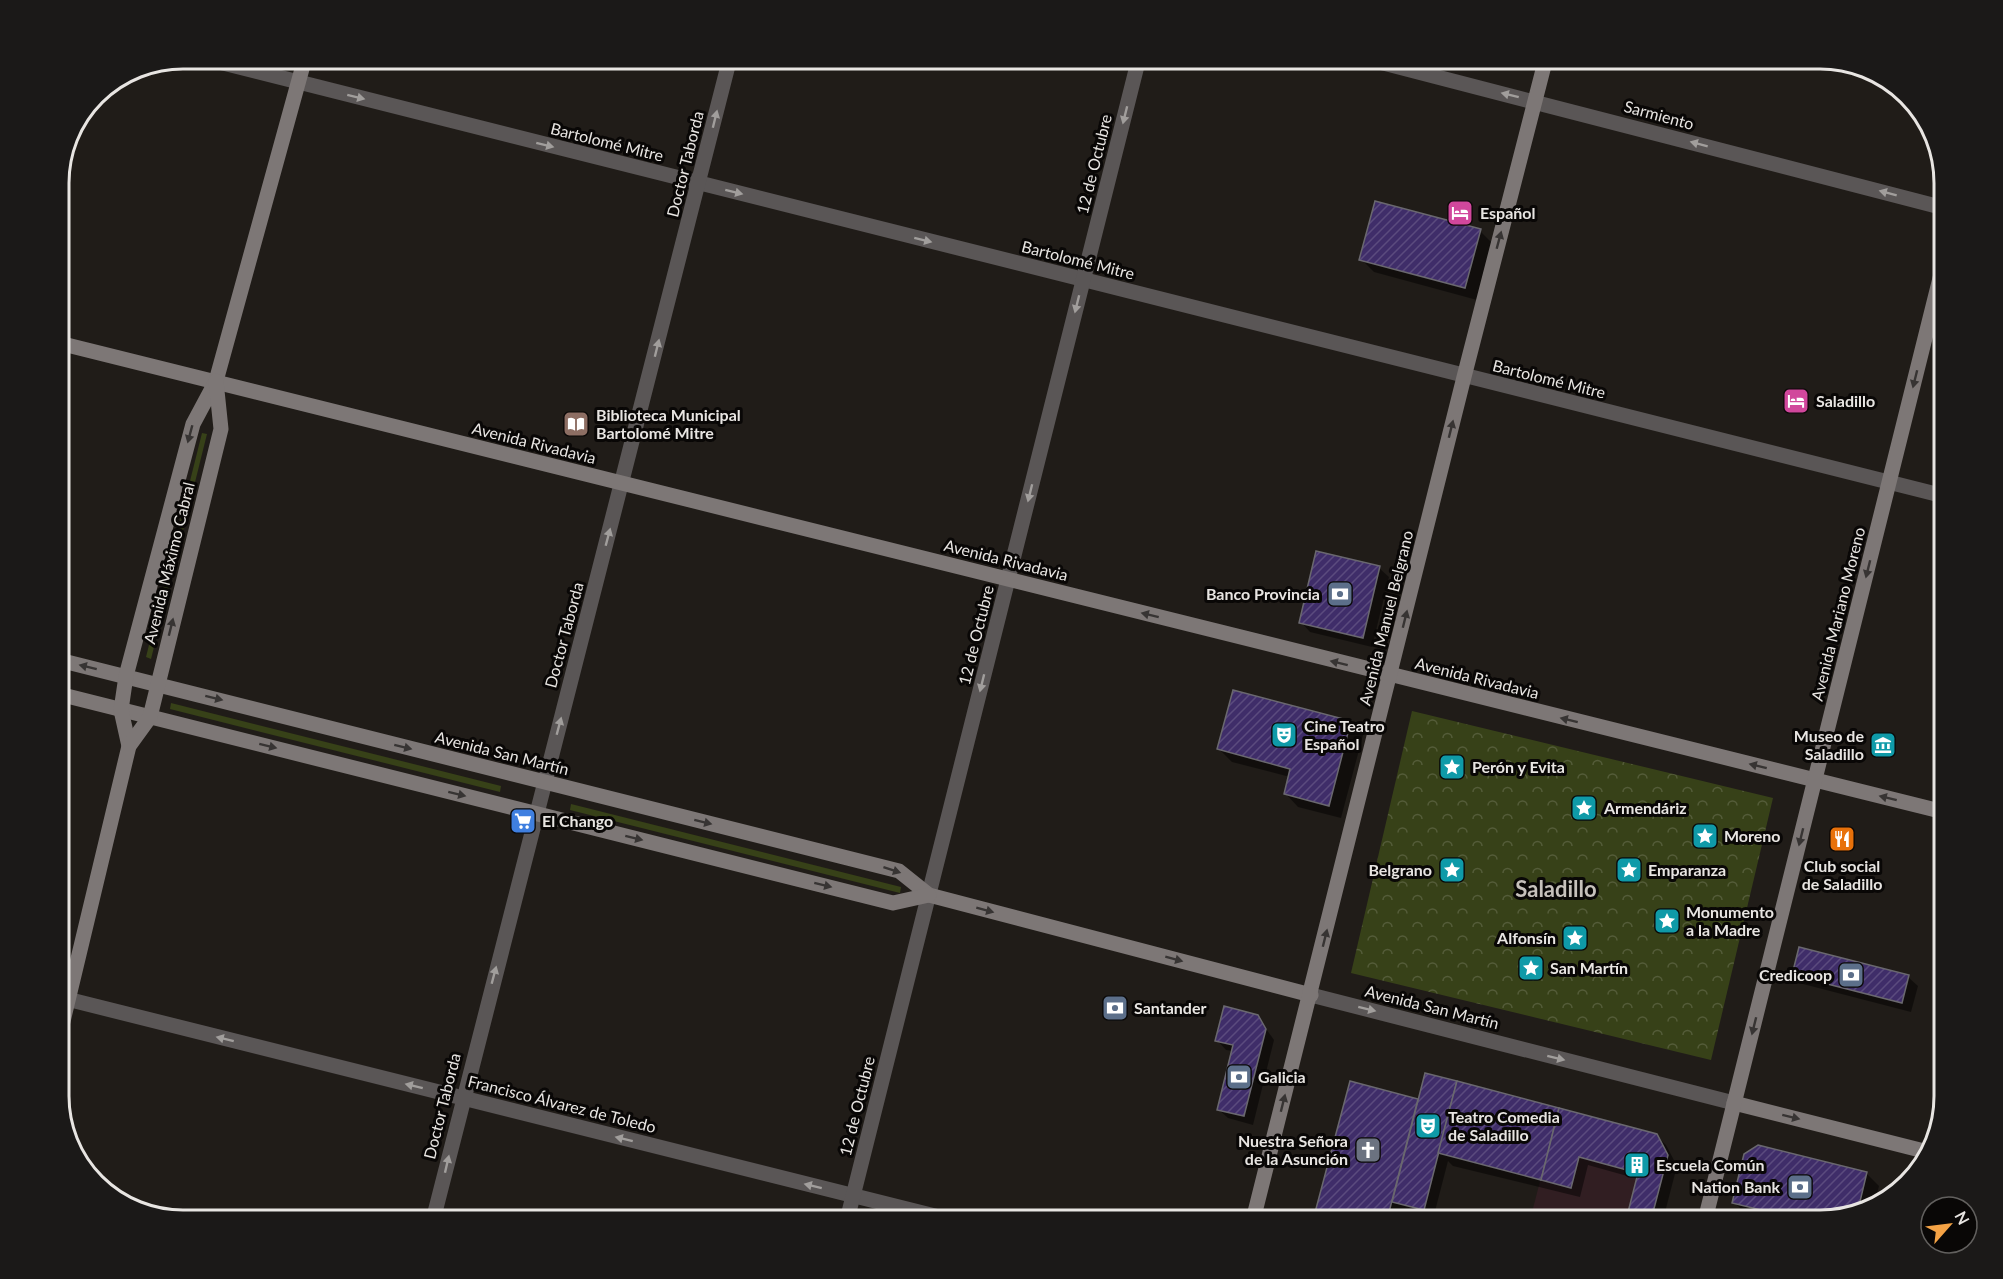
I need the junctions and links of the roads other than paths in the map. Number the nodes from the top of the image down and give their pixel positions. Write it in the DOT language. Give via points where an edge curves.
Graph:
graph roads {
  1 [pos="247,69"];
  2 [pos="302,69"];
  3 [pos="727,69"];
  4 [pos="1136,69"];
  5 [pos="1407,69"];
  6 [pos="1544,69"];
  7 [pos="299,82"];
  8 [pos="1536,102"];
  9 [pos="699,183"];
  10 [pos="1934,205"];
  11 [pos="1083,280"];
  12 [pos="1934,302"];
  13 [pos="69,345"];
  14 [pos="1464,377"];
  15 [pos="216,381"];
  16 [pos="1889,482"];
  17 [pos="622,483"];
  18 [pos="1934,493"];
  19 [pos="1008,579"];
  20 [pos="69,662"];
  21 [pos="126,676"];
  22 [pos="1391,676"];
  23 [pos="157,684"];
  24 [pos="69,697"];
  25 [pos="121,710"];
  26 [pos="150,717"];
  27 [pos="129,746"];
  28 [pos="1815,780"];
  29 [pos="544,783"];
  30 [pos="1934,810"];
  31 [pos="536,814"];
  32 [pos="929,895"];
  33 [pos="69,975"];
  34 [pos="1311,995"];
  35 [pos="69,1000"];
  36 [pos="462,1098"];
  37 [pos="1734,1103"];
  38 [pos="1920,1150"];
  39 [pos="853,1196"];
  40 [pos="436,1210"];
  41 [pos="850,1210"];
  42 [pos="908,1210"];
  43 [pos="1256,1210"];
  44 [pos="1708,1210"];
  1 -- 7 [label="street, Bartolomé Mitre"];
  2 -- 7 [label="main road, Avenida Máximo Cabral"];
  9 -- 3 [label="street, Doctor Taborda, one-way"];
  4 -- 11 [label="street, 12 de Octubre, one-way"];
  8 -- 5 [label="street, Sarmiento, one-way"];
  6 -- 8 [label="main road, Avenida Manuel Belgrano"];
  7 -- 9 [label="street, Bartolomé Mitre, one-way"];
  7 -- 15 [label="main road, Avenida Máximo Cabral"];
  10 -- 8 [label="street, Sarmiento, one-way"];
  14 -- 8 [label="main road, Avenida Manuel Belgrano, one-way"];
  9 -- 11 [label="street, Bartolomé Mitre, one-way"];
  17 -- 9 [label="street, Doctor Taborda, one-way"];
  11 -- 14 [label="street, Bartolomé Mitre"];
  11 -- 19 [label="street, 12 de Octubre, one-way"];
  12 -- 16 [label="main road, Avenida Mariano Moreno, one-way"];
  13 -- 15 [label="main road, Avenida Rivadavia"];
  14 -- 16 [label="street, Bartolomé Mitre"];
  22 -- 14 [label="main road, Avenida Manuel Belgrano, one-way"];
  15 -- 17 [label="main road, Avenida Rivadavia"];
  15 -- 21 [label="main road, Avenida Máximo Cabral, one-way" via="193,424"];
  23 -- 15 [label="main road, Avenida Máximo Cabral, one-way" via="221,429"];
  16 -- 18 [label="street, Bartolomé Mitre"];
  16 -- 28 [label="main road, Avenida Mariano Moreno, one-way"];
  17 -- 19 [label="main road, Avenida Rivadavia"];
  29 -- 17 [label="street, Doctor Taborda, one-way"];
  22 -- 19 [label="main road, Avenida Rivadavia, one-way"];
  19 -- 32 [label="street, 12 de Octubre, one-way"];
  21 -- 20 [label="main road, Avenida San Martín, one-way"];
  21 -- 23 [label="main road, Avenida San Martín"];
  21 -- 25 [label="main road, Avenida Máximo Cabral"];
  28 -- 22 [label="main road, Avenida Rivadavia, one-way"];
  34 -- 22 [label="main road, Avenida Manuel Belgrano, one-way"];
  23 -- 26 [label="main road, Avenida Máximo Cabral"];
  23 -- 29 [label="main road, Avenida San Martín, one-way"];
  24 -- 25 [label="main road, Avenida San Martín"];
  25 -- 26 [label="main road, Avenida San Martín"];
  25 -- 27 [label="main road, Avenida Máximo Cabral"];
  26 -- 27 [label="main road, Avenida Máximo Cabral"];
  26 -- 31 [label="main road, Avenida San Martín, one-way"];
  27 -- 33 [label="main road, Avenida Máximo Cabral"];
  30 -- 28 [label="main road, Avenida Rivadavia, one-way"];
  28 -- 37 [label="main road, Avenida Mariano Moreno, one-way"];
  29 -- 31 [label="street, Doctor Taborda"];
  29 -- 32 [label="main road, Avenida San Martín, one-way" via="899,871"];
  31 -- 32 [label="main road, Avenida San Martín, one-way" via="893,903"];
  36 -- 31 [label="street, Doctor Taborda, one-way"];
  32 -- 34 [label="main road, Avenida San Martín, one-way"];
  32 -- 39 [label="street, 12 de Octubre"];
  34 -- 37 [label="street, Avenida San Martín, one-way"];
  43 -- 34 [label="main road, Avenida Manuel Belgrano, one-way"];
  36 -- 35 [label="street, Francisco Álvarez de Toledo, one-way"];
  39 -- 36 [label="street, Francisco Álvarez de Toledo, one-way"];
  40 -- 36 [label="street, Doctor Taborda, one-way"];
  37 -- 38 [label="main road, Avenida San Martín, one-way"];
  37 -- 44 [label="main road, Avenida Mariano Moreno"];
  39 -- 41 [label="street, 12 de Octubre"];
  39 -- 42 [label="street, Francisco Álvarez de Toledo"];
}
